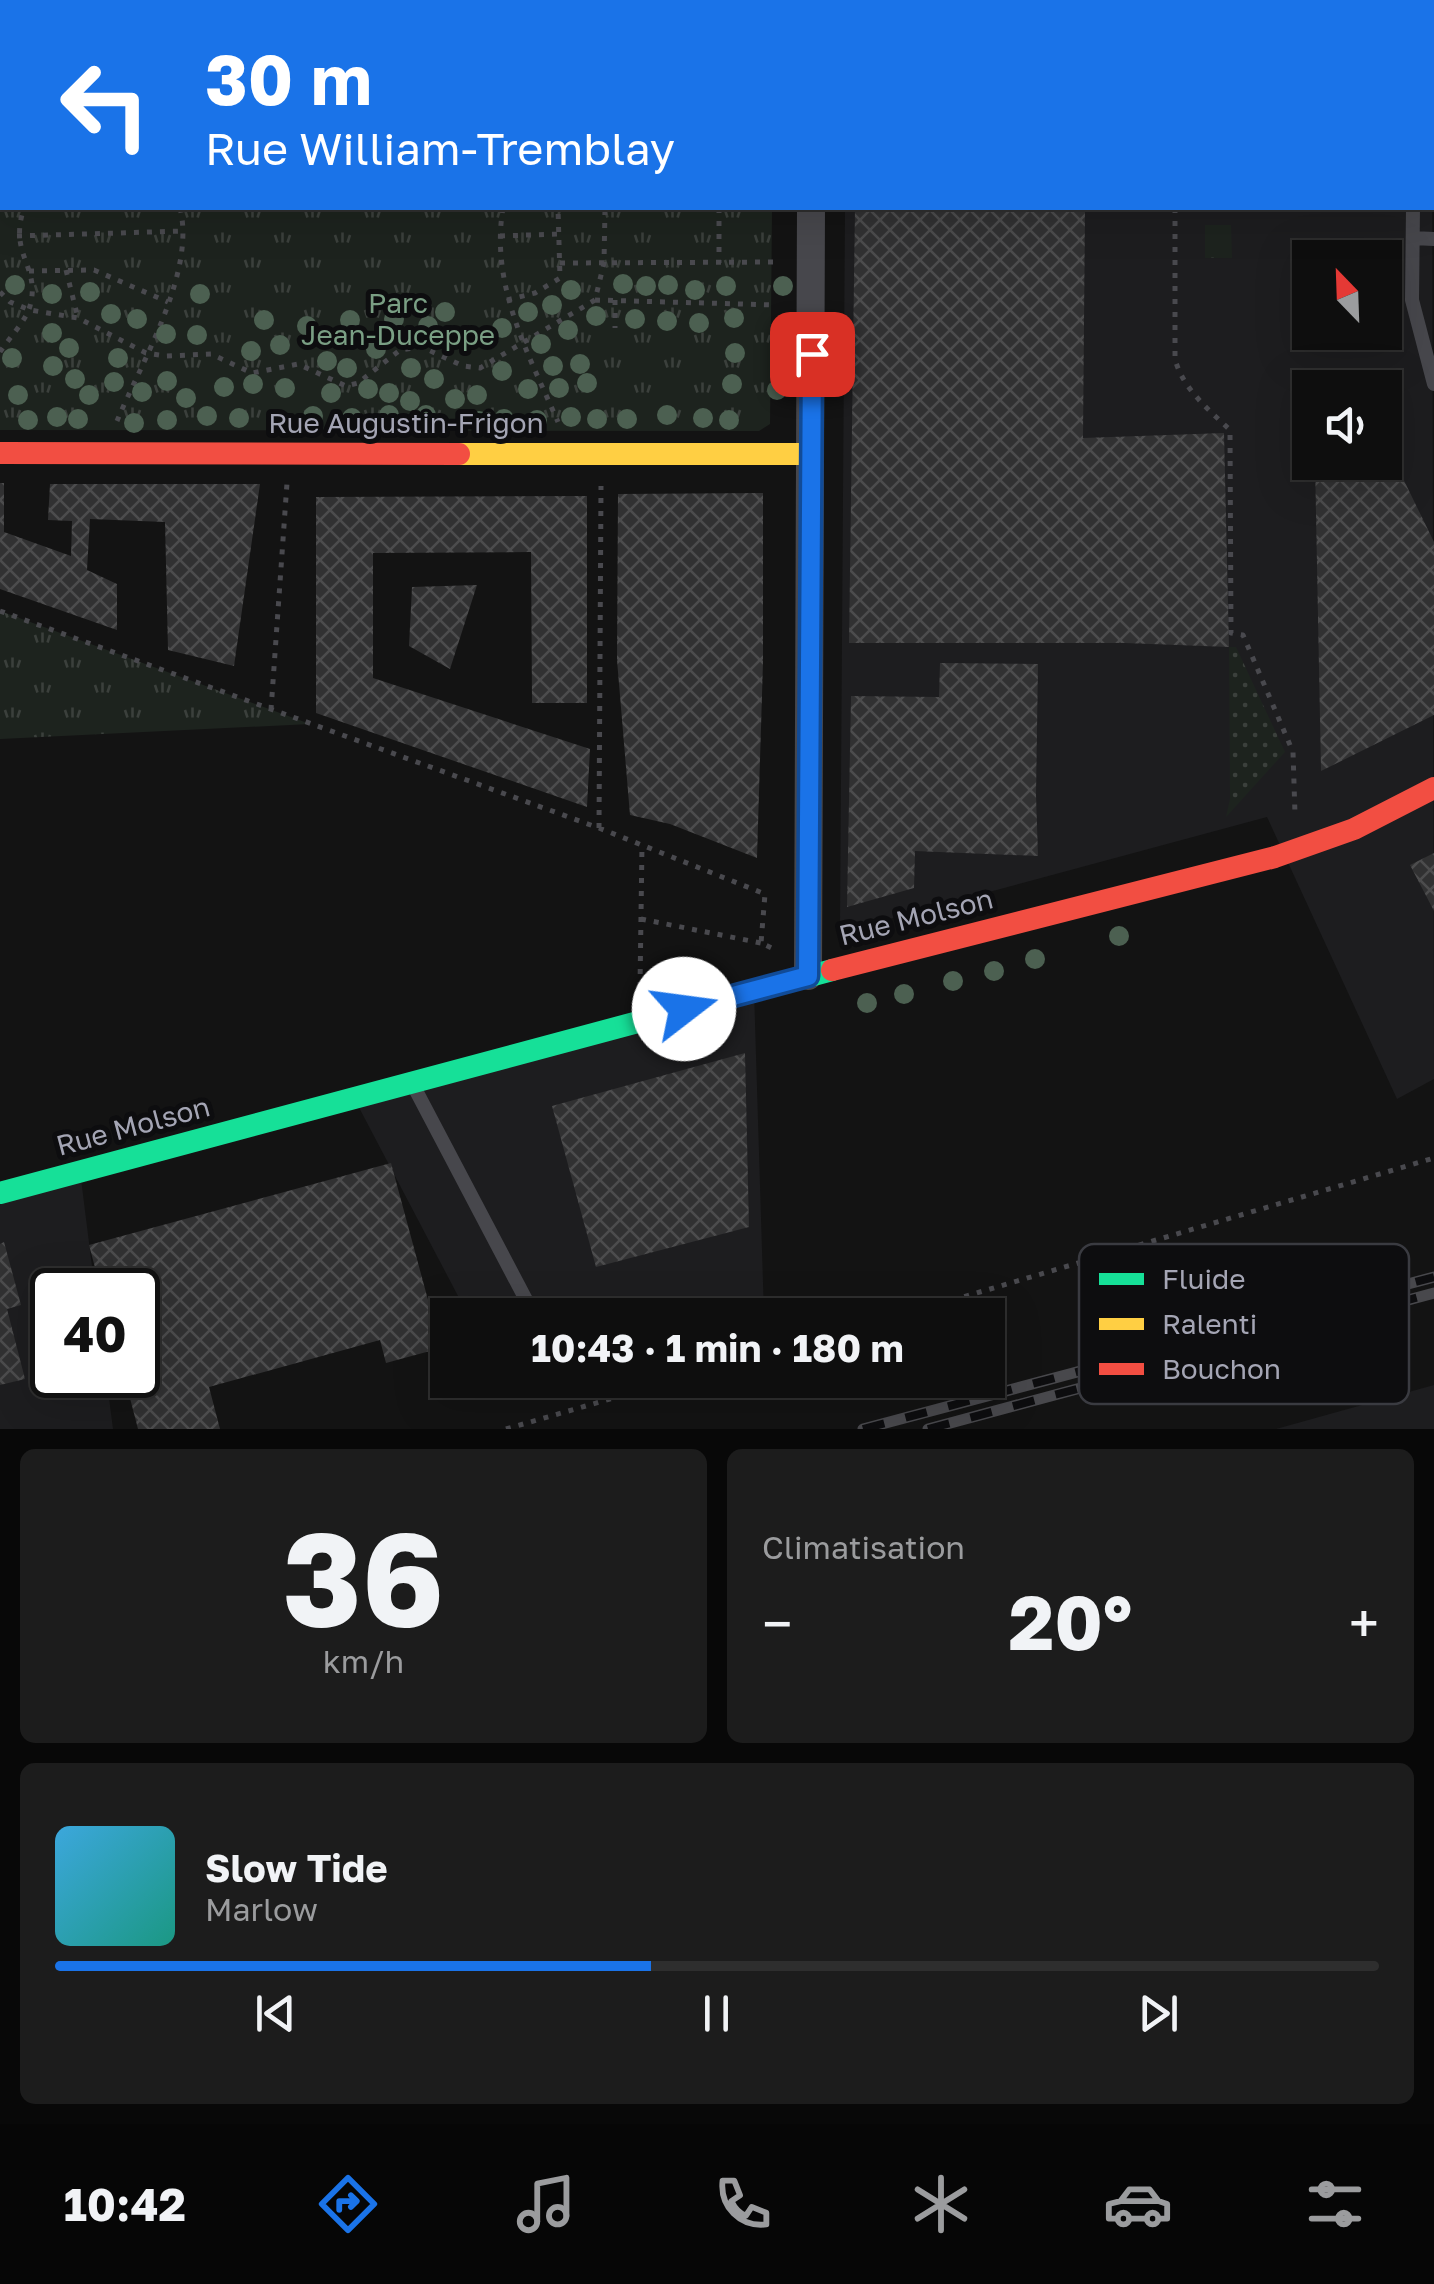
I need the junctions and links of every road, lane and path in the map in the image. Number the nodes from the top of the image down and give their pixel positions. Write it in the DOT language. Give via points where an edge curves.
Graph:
graph roads {
  1 [pos="24,210"];
  2 [pos="180,210"];
  3 [pos="503,210"];
  4 [pos="558,210"];
  5 [pos="602,210"];
  6 [pos="719,210"];
  7 [pos="812,210"];
  8 [pos="1175,210"];
  9 [pos="1413,210"];
  10 [pos="184,232"];
  11 [pos="559,234"];
  12 [pos="18,236"];
  13 [pos="500,236"];
  14 [pos="1413,238"];
  15 [pos="1434,239"];
  16 [pos="719,262"];
  17 [pos="777,262"];
  18 [pos="560,263"];
  19 [pos="604,263"];
  20 [pos="66,270"];
  21 [pos="29,271"];
  22 [pos="0,292"];
  23 [pos="507,300"];
  24 [pos="595,300"];
  25 [pos="615,300"];
  26 [pos="168,302"];
  27 [pos="776,305"];
  28 [pos="30,310"];
  29 [pos="78,318"];
  30 [pos="615,328"];
  31 [pos="523,341"];
  32 [pos="0,352"];
  33 [pos="146,353"];
  34 [pos="1434,384"];
  35 [pos="112,434"];
  36 [pos="562,434"];
  37 [pos="0,453"];
  38 [pos="811,454"];
  39 [pos="288,478"];
  40 [pos="600,481"];
  41 [pos="0,610"];
  42 [pos="271,710"];
  43 [pos="1434,788"];
  44 [pos="1295,814"];
  45 [pos="598,828"];
  46 [pos="642,846"];
  47 [pos="765,894"];
  48 [pos="780,899"];
  49 [pos="641,919"];
  50 [pos="762,944"];
  51 [pos="774,950"];
  52 [pos="808,976"];
  53 [pos="640,991"];
  54 [pos="412,1082"];
  55 [pos="1434,1158"];
  56 [pos="0,1193"];
  57 [pos="1143,1244"];
  58 [pos="1079,1263"];
  59 [pos="525,1298"];
  60 [pos="960,1298"];
  61 [pos="614,1398"];
  62 [pos="506,1429"];
  1 -- 12 [label="path"];
  2 -- 10 [label="path"];
  3 -- 13 [label="path"];
  4 -- 11 [label="path"];
  5 -- 19 [label="path"];
  6 -- 16 [label="path"];
  7 -- 38 [label="street"];
  8 -- 44 [label="path" via="1178,372 1230,430 1231,633 1243,636 1294,752"];
  9 -- 14 [label="lane"];
  10 -- 12 [label="path"];
  10 -- 26 [label="path"];
  11 -- 13 [label="path"];
  11 -- 18 [label="path"];
  12 -- 21 [label="path"];
  13 -- 23 [label="path"];
  14 -- 15 [label="lane"];
  14 -- 34 [label="lane" via="1412,300"];
  16 -- 17 [label="path"];
  16 -- 19 [label="path"];
  18 -- 19 [label="path"];
  18 -- 23 [label="path" via="553,284"];
  19 -- 24 [label="path"];
  20 -- 21 [label="path"];
  20 -- 26 [label="path" via="94,270"];
  20 -- 29 [label="path"];
  21 -- 28 [label="path"];
  22 -- 28 [label="path"];
  23 -- 31 [label="path"];
  24 -- 25 [label="path"];
  24 -- 31 [label="path"];
  25 -- 27 [label="path"];
  25 -- 30 [label="path"];
  26 -- 33 [label="path"];
  28 -- 29 [label="path"];
  28 -- 32 [label="path"];
  29 -- 33 [label="path"];
  31 -- 33 [label="path" via="480,368 411,348 346,386 298,364 252,373 210,354"];
  31 -- 36 [label="path"];
  33 -- 35 [label="path"];
  37 -- 38 [label="street, Rue Augustin-Frigon"];
  38 -- 52 [label="street"];
  39 -- 42 [label="path"];
  40 -- 45 [label="path"];
  41 -- 42 [label="path"];
  42 -- 45 [label="path"];
  43 -- 52 [label="street, Rue Molson" via="1354,829 1275,857"];
  45 -- 46 [label="path"];
  46 -- 47 [label="path"];
  46 -- 49 [label="path"];
  47 -- 48 [label="path"];
  47 -- 50 [label="path"];
  49 -- 50 [label="path"];
  49 -- 53 [label="path"];
  50 -- 51 [label="path"];
  52 -- 54 [label="street, Rue Molson"];
  54 -- 56 [label="street, Rue Molson"];
  54 -- 59 [label="lane"];
  55 -- 57 [label="path"];
  58 -- 60 [label="path"];
  61 -- 62 [label="path"];
}
